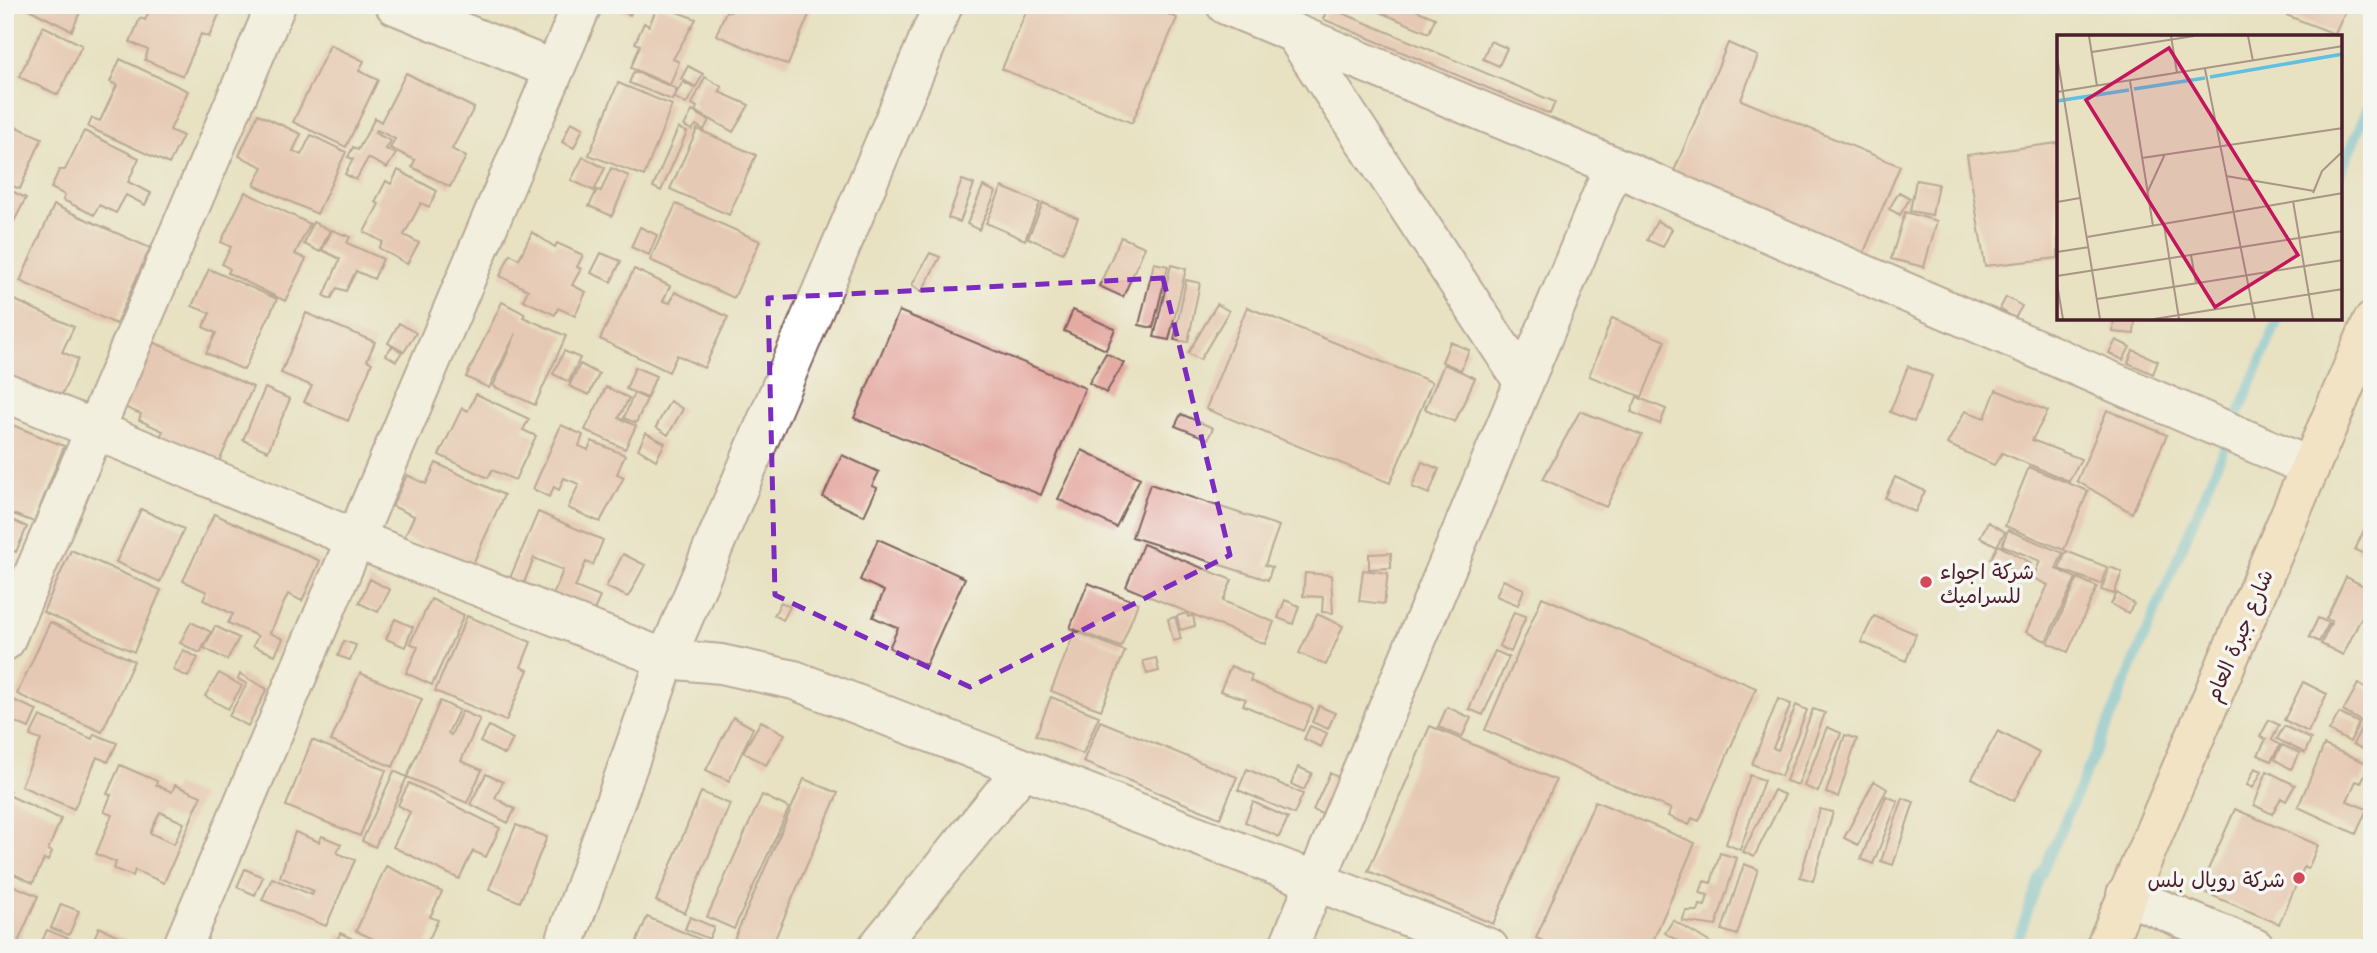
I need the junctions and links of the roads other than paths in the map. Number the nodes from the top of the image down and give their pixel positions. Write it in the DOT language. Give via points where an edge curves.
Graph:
graph roads {
  1 [pos="276,5"];
  2 [pos="395,5"];
  3 [pos="582,5"];
  4 [pos="943,5"];
  5 [pos="1226,5"];
  6 [pos="1294,33"];
  7 [pos="554,70"];
  8 [pos="1615,166"];
  9 [pos="2372,322"];
  10 [pos="1524,383"];
  11 [pos="5,392"];
  12 [pos="94,428"];
  13 [pos="2309,467"];
  14 [pos="354,538"];
  15 [pos="5,641"];
  16 [pos="666,659"];
  17 [pos="1023,769"];
  18 [pos="1315,882"];
  19 [pos="2126,895"];
  20 [pos="181,948"];
  21 [pos="563,948"];
  22 [pos="877,948"];
  23 [pos="1288,948"];
  24 [pos="1489,948"];
  25 [pos="2105,948"];
  26 [pos="2255,948"];
  1 -- 12 [label="street"];
  2 -- 7 [label="street"];
  3 -- 7 [label="street"];
  4 -- 16 [label="street"];
  5 -- 6 [label="street"];
  6 -- 8 [label="street"];
  6 -- 10 [label="street"];
  7 -- 14 [label="street"];
  8 -- 10 [label="street"];
  8 -- 13 [label="street"];
  9 -- 13 [label="main road, شارع جبرة العام"];
  10 -- 18 [label="street"];
  11 -- 12 [label="street"];
  12 -- 14 [label="street"];
  12 -- 15 [label="street"];
  13 -- 19 [label="main road, شارع جبرة العام"];
  14 -- 16 [label="street"];
  14 -- 20 [label="street"];
  16 -- 17 [label="street" via="721,664 793,680"];
  16 -- 21 [label="street"];
  17 -- 18 [label="street"];
  17 -- 22 [label="street"];
  18 -- 23 [label="street"];
  18 -- 24 [label="street"];
  19 -- 25 [label="main road, شارع جبرة العام"];
  19 -- 26 [label="street"];
}
